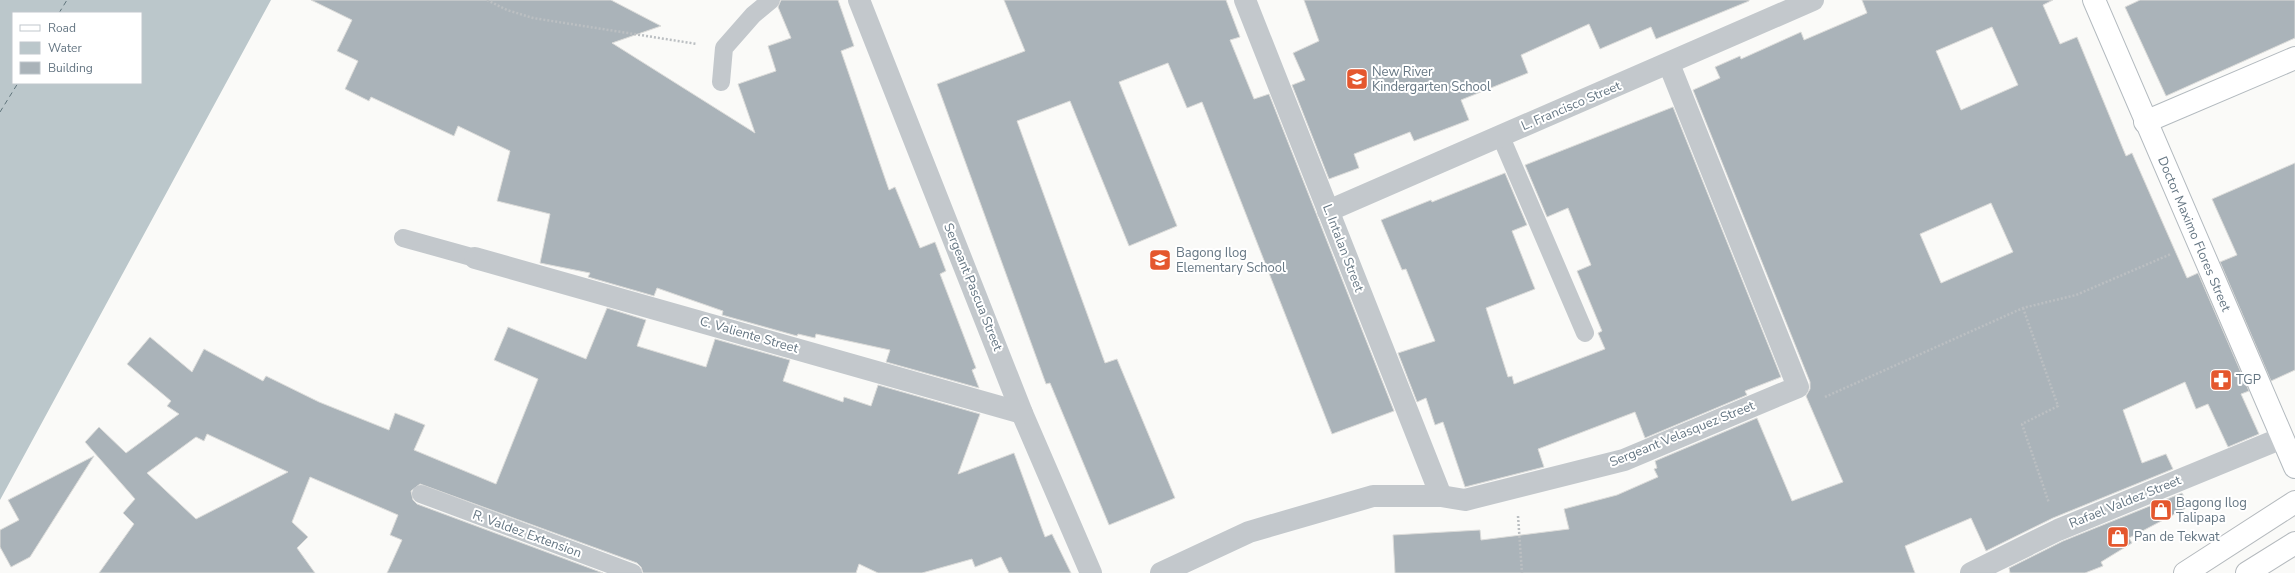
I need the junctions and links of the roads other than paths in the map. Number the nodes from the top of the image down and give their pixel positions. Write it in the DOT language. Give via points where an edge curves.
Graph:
graph roads {
  1 [pos="771,0"];
  2 [pos="859,0"];
  3 [pos="1245,0"];
  4 [pos="1813,0"];
  5 [pos="2094,0"];
  6 [pos="2295,58"];
  7 [pos="1668,64"];
  8 [pos="720,82"];
  9 [pos="2145,122"];
  10 [pos="1500,137"];
  11 [pos="1328,211"];
  12 [pos="403,238"];
  13 [pos="475,258"];
  14 [pos="1585,333"];
  15 [pos="1022,413"];
  16 [pos="2282,438"];
  17 [pos="2295,467"];
  18 [pos="421,494"];
  19 [pos="1441,496"];
  20 [pos="2295,502"];
  21 [pos="2295,543"];
  22 [pos="633,573"];
  23 [pos="1091,573"];
  24 [pos="1161,573"];
  25 [pos="1971,573"];
  26 [pos="2185,573"];
  27 [pos="2247,573"];
  1 -- 8 [label="lane" via="724,48"];
  2 -- 15 [label="street, Sergeant Pascua Street"];
  3 -- 11 [label="street, L. Intalan Street"];
  4 -- 7 [label="street, L. Francisco Street"];
  5 -- 9 [label="street, Doctor Maximo Flores Street"];
  6 -- 9 [label="street"];
  7 -- 10 [label="street, L. Francisco Street"];
  7 -- 19 [label="street, Sergeant Velasquez Street" via="1798,387 1624,460 1465,500"];
  9 -- 16 [label="street, Doctor Maximo Flores Street"];
  10 -- 11 [label="street, L. Francisco Street"];
  10 -- 14 [label="lane"];
  11 -- 19 [label="street, L. Intalan Street"];
  12 -- 13 [label="lane"];
  13 -- 15 [label="street, C. Valiente Street"];
  15 -- 23 [label="street, Sergeant Pascua Street"];
  16 -- 17 [label="street, Doctor Maximo Flores Street"];
  16 -- 25 [label="street, Rafael Valdez Street" via="2058,530"];
  18 -- 22 [label="lane, R. Valdez Extension"];
  19 -- 24 [label="street, Sergeant Velasquez Street" via="1373,496 1249,532"];
  20 -- 26 [label="street"];
  21 -- 27 [label="street"];
}
